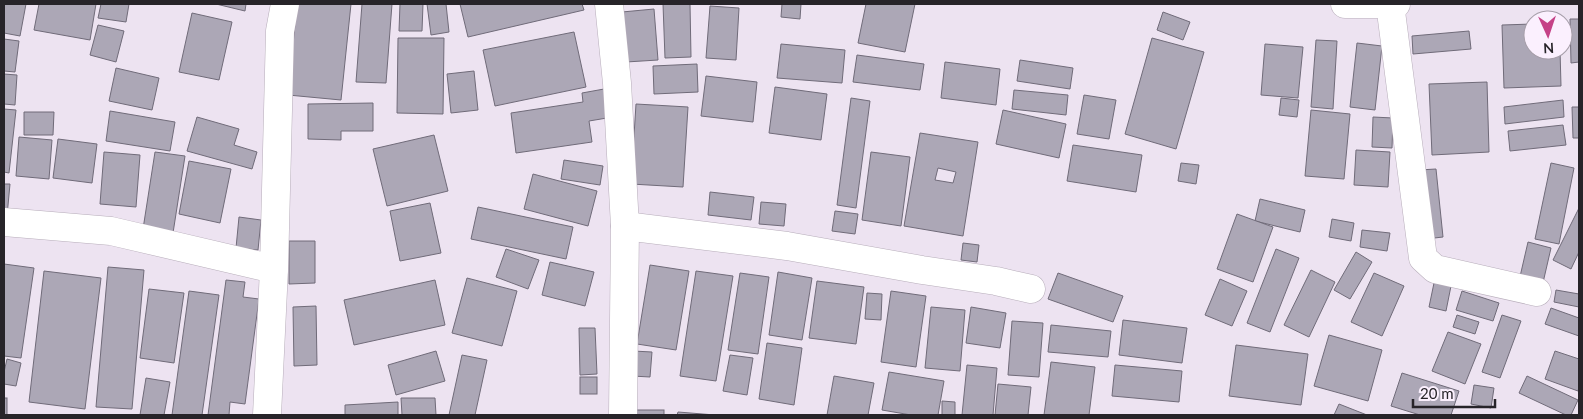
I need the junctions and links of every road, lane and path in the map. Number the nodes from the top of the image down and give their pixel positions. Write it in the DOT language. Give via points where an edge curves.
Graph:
graph roads {
  1 [pos="285,4"];
  2 [pos="609,4"];
  3 [pos="1345,4"];
  4 [pos="1393,4"];
  5 [pos="4,222"];
  6 [pos="625,226"];
  7 [pos="274,269"];
  8 [pos="1031,289"];
  9 [pos="1537,292"];
  10 [pos="268,415"];
  11 [pos="623,415"];
  1 -- 7 [label="street" via="280,31"];
  2 -- 6 [label="street"];
  3 -- 4 [label="street"];
  4 -- 9 [label="street" via="1423,258 1435,269"];
  5 -- 7 [label="street" via="111,231"];
  6 -- 8 [label="street" via="787,246"];
  6 -- 11 [label="street"];
  7 -- 10 [label="street"];
}
